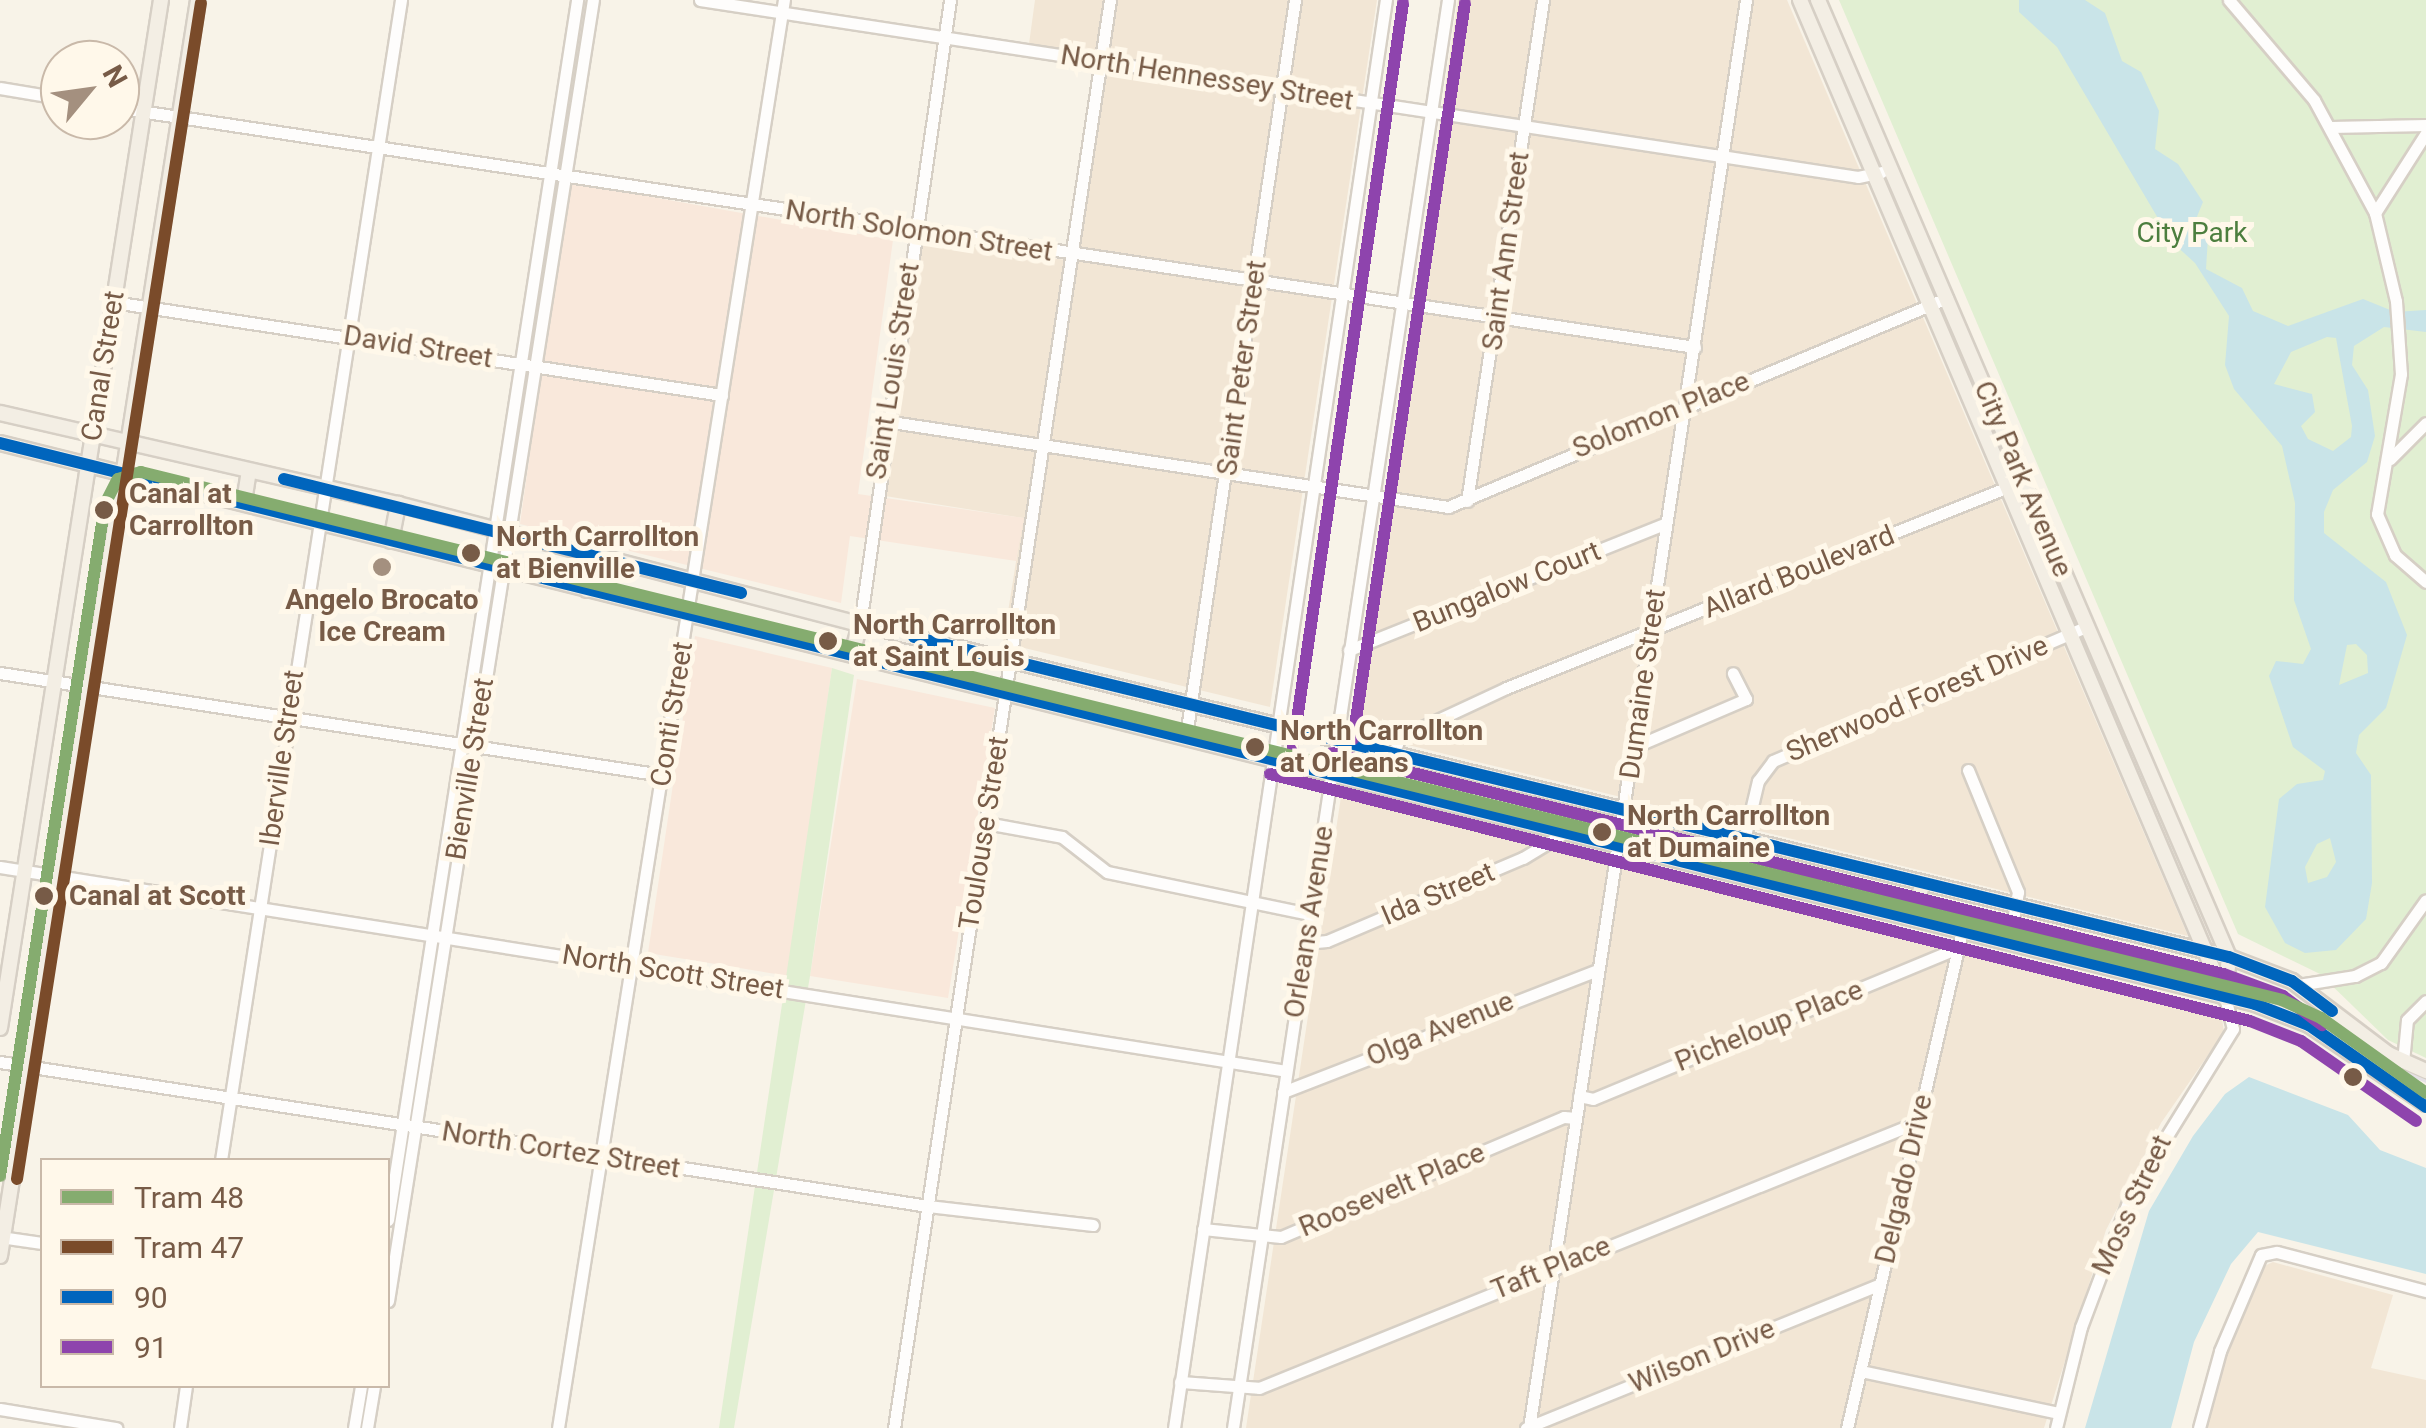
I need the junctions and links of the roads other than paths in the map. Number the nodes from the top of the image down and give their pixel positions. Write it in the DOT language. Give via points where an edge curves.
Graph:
graph roads {
  1 [pos="161,0"];
  2 [pos="198,0"];
  3 [pos="401,0"];
  4 [pos="577,0"];
  5 [pos="592,0"];
  6 [pos="700,0"];
  7 [pos="950,0"];
  8 [pos="1110,0"];
  9 [pos="1295,0"];
  10 [pos="1386,0"];
  11 [pos="1448,0"];
  12 [pos="1543,0"];
  13 [pos="1746,0"];
  14 [pos="1800,0"];
  15 [pos="1818,0"];
  16 [pos="2229,0"];
  17 [pos="784,6"];
  18 [pos="944,38"];
  19 [pos="1100,61"];
  20 [pos="0,88"];
  21 [pos="1281,89"];
  22 [pos="40,95"];
  23 [pos="1371,103"];
  24 [pos="140,111"];
  25 [pos="1432,111"];
  26 [pos="144,112"];
  27 [pos="179,117"];
  28 [pos="2426,125"];
  29 [pos="2331,127"];
  30 [pos="1523,128"];
  31 [pos="2426,133"];
  32 [pos="378,144"];
  33 [pos="1725,157"];
  34 [pos="1890,168"];
  35 [pos="550,172"];
  36 [pos="564,174"];
  37 [pos="1873,176"];
  38 [pos="751,205"];
  39 [pos="2375,213"];
  40 [pos="914,230"];
  41 [pos="1074,254"];
  42 [pos="1254,281"];
  43 [pos="1342,294"];
  44 [pos="1947,298"];
  45 [pos="113,302"];
  46 [pos="1406,304"];
  47 [pos="1929,304"];
  48 [pos="148,307"];
  49 [pos="1498,318"];
  50 [pos="349,336"];
  51 [pos="1695,347"];
  52 [pos="520,362"];
  53 [pos="534,365"];
  54 [pos="722,395"];
  55 [pos="1684,406"];
  56 [pos="0,413"];
  57 [pos="885,420"];
  58 [pos="2426,424"];
  59 [pos="92,434"];
  60 [pos="0,443"];
  61 [pos="128,444"];
  62 [pos="1044,444"];
  63 [pos="2387,463"];
  64 [pos="88,464"];
  65 [pos="124,472"];
  66 [pos="250,472"];
  67 [pos="1227,472"];
  68 [pos="2023,481"];
  69 [pos="1315,486"];
  70 [pos="325,488"];
  71 [pos="2008,488"];
  72 [pos="1372,496"];
  73 [pos="1467,501"];
  74 [pos="244,502"];
  75 [pos="398,504"];
  76 [pos="320,520"];
  77 [pos="1666,523"];
  78 [pos="501,530"];
  79 [pos="391,540"];
  80 [pos="594,555"];
  81 [pos="495,568"];
  82 [pos="693,580"];
  83 [pos="2426,582"];
  84 [pos="586,590"];
  85 [pos="687,614"];
  86 [pos="860,624"];
  87 [pos="2086,627"];
  88 [pos="1652,630"];
  89 [pos="2070,634"];
  90 [pos="1349,650"];
  91 [pos="852,654"];
  92 [pos="1010,656"];
  93 [pos="0,672"];
  94 [pos="1733,673"];
  95 [pos="54,681"];
  96 [pos="89,685"];
  97 [pos="1006,692"];
  98 [pos="1192,702"];
  99 [pos="287,716"];
  100 [pos="1280,722"];
  101 [pos="1186,736"];
  102 [pos="1336,736"];
  103 [pos="468,744"];
  104 [pos="1634,747"];
  105 [pos="1394,751"];
  106 [pos="1274,758"];
  107 [pos="1968,770"];
  108 [pos="1331,772"];
  109 [pos="662,776"];
  110 [pos="1384,785"];
  111 [pos="1623,810"];
  112 [pos="986,823"];
  113 [pos="1566,832"];
  114 [pos="1744,840"];
  115 [pos="1618,845"];
  116 [pos="0,867"];
  117 [pos="25,870"];
  118 [pos="60,876"];
  119 [pos="1922,884"];
  120 [pos="2426,900"];
  121 [pos="1252,907"];
  122 [pos="2016,907"];
  123 [pos="261,909"];
  124 [pos="1310,914"];
  125 [pos="1915,919"];
  126 [pos="1962,931"];
  127 [pos="438,936"];
  128 [pos="2009,942"];
  129 [pos="1305,943"];
  130 [pos="1958,948"];
  131 [pos="2206,954"];
  132 [pos="2228,957"];
  133 [pos="632,965"];
  134 [pos="1597,970"];
  135 [pos="2298,986"];
  136 [pos="2225,998"];
  137 [pos="2426,1001"];
  138 [pos="956,1015"];
  139 [pos="0,1028"];
  140 [pos="0,1062"];
  141 [pos="2403,1062"];
  142 [pos="1227,1063"];
  143 [pos="30,1067"];
  144 [pos="2426,1071"];
  145 [pos="1286,1072"];
  146 [pos="1283,1092"];
  147 [pos="1579,1096"];
  148 [pos="230,1098"];
  149 [pos="2423,1103"];
  150 [pos="1576,1118"];
  151 [pos="1918,1122"];
  152 [pos="408,1127"];
  153 [pos="602,1157"];
  154 [pos="220,1158"];
  155 [pos="928,1206"];
  156 [pos="390,1211"];
  157 [pos="1092,1225"];
  158 [pos="1203,1229"];
  159 [pos="2,1238"];
  160 [pos="1261,1238"];
  161 [pos="40,1244"];
  162 [pos="0,1256"];
  163 [pos="1555,1266"];
  164 [pos="390,1280"];
  165 [pos="1879,1284"];
  166 [pos="2426,1291"];
  167 [pos="1861,1370"];
  168 [pos="1180,1382"];
  169 [pos="186,1388"];
  170 [pos="361,1388"];
  171 [pos="374,1388"];
  172 [pos="1238,1389"];
  173 [pos="0,1409"];
  174 [pos="2059,1413"];
  175 [pos="116,1428"];
  176 [pos="180,1428"];
  177 [pos="354,1428"];
  178 [pos="368,1428"];
  179 [pos="558,1428"];
  180 [pos="894,1428"];
  181 [pos="1174,1428"];
  182 [pos="1232,1428"];
  183 [pos="1528,1428"];
  184 [pos="1847,1428"];
  185 [pos="2056,1428"];
  186 [pos="2199,1428"];
  1 -- 26 [label="main road, Canal Street"];
  2 -- 27 [label="main road, Canal Street"];
  3 -- 32 [label="street, Iberville Street"];
  4 -- 35 [label="street, Bienville Street"];
  5 -- 36 [label="street, Bienville Street"];
  6 -- 17 [label="street, North Hennessey Street"];
  7 -- 18 [label="street, Saint Louis Street"];
  8 -- 19 [label="street, Toulouse Street"];
  9 -- 21 [label="street, Saint Peter Street"];
  10 -- 23 [label="street"];
  11 -- 25 [label="street, Orleans Avenue"];
  12 -- 30 [label="street, Saint Ann Street"];
  13 -- 33 [label="street, Dumaine Street"];
  14 -- 37 [label="main road, City Park Avenue"];
  15 -- 34 [label="main road, City Park Avenue"];
  16 -- 29 [label="street"];
  17 -- 18 [label="street, North Hennessey Street"];
  17 -- 38 [label="street, Conti Street"];
  18 -- 19 [label="street, North Hennessey Street"];
  18 -- 40 [label="street, Saint Louis Street"];
  19 -- 21 [label="street, North Hennessey Street"];
  19 -- 41 [label="street, Toulouse Street"];
  20 -- 22 [label="street"];
  21 -- 23 [label="street, North Hennessey Street"];
  21 -- 42 [label="street, Saint Peter Street"];
  23 -- 25 [label="street, North Hennessey Street"];
  23 -- 43 [label="street"];
  24 -- 26 [label="street, North Solomon Street"];
  25 -- 30 [label="street, North Hennessey Street"];
  25 -- 46 [label="street, Orleans Avenue"];
  26 -- 27 [label="street, North Solomon Street"];
  26 -- 45 [label="main road, Canal Street"];
  27 -- 32 [label="street, North Solomon Street"];
  27 -- 48 [label="main road, Canal Street"];
  28 -- 29 [label="street"];
  29 -- 39 [label="street"];
  30 -- 33 [label="street, North Hennessey Street"];
  30 -- 49 [label="street, Saint Ann Street"];
  31 -- 39 [label="street"];
  32 -- 35 [label="street, North Solomon Street"];
  32 -- 50 [label="street, Iberville Street"];
  33 -- 37 [label="street, North Hennessey Street"];
  33 -- 51 [label="street, Dumaine Street"];
  34 -- 37 [label="street"];
  34 -- 44 [label="main road, City Park Avenue"];
  35 -- 36 [label="street, North Solomon Street"];
  35 -- 52 [label="street, Bienville Street"];
  36 -- 38 [label="street, North Solomon Street"];
  36 -- 53 [label="street, Bienville Street"];
  37 -- 47 [label="main road, City Park Avenue"];
  38 -- 40 [label="street, North Solomon Street"];
  38 -- 54 [label="street, Conti Street"];
  39 -- 63 [label="street" via="2400,341 2399,402"];
  40 -- 41 [label="street, North Solomon Street"];
  40 -- 57 [label="street, Saint Louis Street"];
  41 -- 42 [label="street, North Solomon Street"];
  41 -- 62 [label="street, Toulouse Street"];
  42 -- 43 [label="street, North Solomon Street"];
  42 -- 67 [label="street, Saint Peter Street"];
  43 -- 46 [label="street, North Solomon Street"];
  43 -- 69 [label="street"];
  44 -- 47 [label="street, Solomon Place"];
  44 -- 68 [label="main road, City Park Avenue"];
  45 -- 48 [label="street, David Street"];
  45 -- 59 [label="main road, Canal Street"];
  46 -- 49 [label="street, North Solomon Street"];
  46 -- 72 [label="street, Orleans Avenue"];
  47 -- 55 [label="street, Solomon Place"];
  47 -- 71 [label="main road, City Park Avenue"];
  48 -- 50 [label="street, David Street"];
  48 -- 61 [label="main road, Canal Street"];
  49 -- 51 [label="street, North Solomon Street"];
  49 -- 73 [label="street, Saint Ann Street"];
  50 -- 52 [label="street, David Street"];
  50 -- 70 [label="street, Iberville Street"];
  51 -- 55 [label="street, Dumaine Street"];
  52 -- 53 [label="street, David Street"];
  52 -- 78 [label="street, Bienville Street"];
  53 -- 54 [label="street, David Street"];
  53 -- 78 [label="street, Bienville Street"];
  54 -- 82 [label="street, Conti Street"];
  55 -- 73 [label="street, Solomon Place"];
  55 -- 77 [label="street, Dumaine Street"];
  56 -- 59 [label="main road"];
  57 -- 62 [label="street"];
  57 -- 86 [label="street, Saint Louis Street"];
  58 -- 63 [label="street"];
  59 -- 61 [label="main road"];
  59 -- 64 [label="main road, Canal Street"];
  60 -- 64 [label="main road"];
  61 -- 65 [label="main road, Canal Street"];
  61 -- 66 [label="main road"];
  62 -- 67 [label="street"];
  62 -- 92 [label="street, Toulouse Street"];
  63 -- 83 [label="street" via="2377,498 2379,526 2395,555"];
  64 -- 65 [label="main road"];
  64 -- 95 [label="main road, Canal Street"];
  65 -- 74 [label="main road"];
  65 -- 96 [label="main road, Canal Street"];
  66 -- 70 [label="main road"];
  66 -- 74 [label="main road"];
  67 -- 69 [label="street"];
  67 -- 98 [label="street, Saint Peter Street"];
  68 -- 71 [label="street, Allard Boulevard"];
  68 -- 87 [label="main road, City Park Avenue"];
  69 -- 72 [label="street"];
  69 -- 100 [label="street"];
  70 -- 75 [label="main road"];
  70 -- 76 [label="street, Iberville Street"];
  71 -- 88 [label="street, Allard Boulevard"];
  71 -- 89 [label="main road, City Park Avenue"];
  72 -- 73 [label="street, Solomon Place" via="1448,507"];
  72 -- 90 [label="street, Orleans Avenue"];
  74 -- 76 [label="main road"];
  75 -- 78 [label="main road"];
  75 -- 79 [label="main road"];
  76 -- 79 [label="main road"];
  76 -- 99 [label="street, Iberville Street"];
  77 -- 88 [label="street, Dumaine Street"];
  77 -- 90 [label="street, Bungalow Court"];
  78 -- 80 [label="main road"];
  78 -- 81 [label="street, Bienville Street"];
  79 -- 81 [label="main road"];
  80 -- 82 [label="main road"];
  80 -- 84 [label="main road"];
  81 -- 84 [label="main road"];
  81 -- 103 [label="street, Bienville Street"];
  82 -- 85 [label="street, Conti Street"];
  82 -- 86 [label="main road"];
  84 -- 85 [label="main road"];
  85 -- 91 [label="main road"];
  85 -- 109 [label="street, Conti Street"];
  86 -- 91 [label="main road"];
  86 -- 92 [label="main road"];
  87 -- 89 [label="street, Sherwood Forest Drive"];
  87 -- 132 [label="main road, City Park Avenue"];
  88 -- 104 [label="street, Dumaine Street"];
  88 -- 105 [label="street, Allard Boulevard" via="1399,738"];
  89 -- 114 [label="street, Sherwood Forest Drive" via="1773,761 1758,781"];
  89 -- 131 [label="main road, City Park Avenue"];
  90 -- 102 [label="street, Orleans Avenue"];
  91 -- 97 [label="main road"];
  92 -- 97 [label="street, Toulouse Street"];
  92 -- 98 [label="main road"];
  93 -- 95 [label="street"];
  94 -- 104 [label="street" via="1746,699"];
  95 -- 96 [label="street"];
  95 -- 117 [label="main road, Canal Street"];
  96 -- 99 [label="street"];
  96 -- 118 [label="main road, Canal Street"];
  97 -- 101 [label="main road"];
  97 -- 112 [label="street, Toulouse Street"];
  98 -- 100 [label="main road"];
  98 -- 101 [label="street, Saint Peter Street"];
  99 -- 103 [label="street"];
  99 -- 123 [label="street, Iberville Street"];
  100 -- 102 [label="main road"];
  100 -- 106 [label="street"];
  101 -- 106 [label="main road"];
  102 -- 105 [label="main road"];
  102 -- 108 [label="street, Orleans Avenue"];
  103 -- 109 [label="street"];
  103 -- 127 [label="street, Bienville Street"];
  104 -- 111 [label="street, Dumaine Street"];
  105 -- 110 [label="street"];
  105 -- 111 [label="main road"];
  106 -- 108 [label="main road"];
  106 -- 121 [label="street"];
  107 -- 122 [label="street" via="2018,892"];
  108 -- 110 [label="main road"];
  108 -- 124 [label="street, Orleans Avenue"];
  109 -- 133 [label="street, Conti Street"];
  110 -- 113 [label="main road"];
  111 -- 114 [label="main road"];
  111 -- 115 [label="street, Dumaine Street"];
  112 -- 121 [label="street" via="1062,836 1107,872"];
  112 -- 138 [label="street, Toulouse Street"];
  113 -- 115 [label="main road"];
  113 -- 129 [label="street, Ida Street" via="1523,858 1327,941"];
  114 -- 119 [label="main road"];
  115 -- 125 [label="main road"];
  115 -- 134 [label="street, Dumaine Street"];
  116 -- 117 [label="street, North Scott Street"];
  117 -- 118 [label="street, North Scott Street"];
  117 -- 139 [label="main road, Canal Street"];
  118 -- 123 [label="street, North Scott Street"];
  118 -- 143 [label="main road, Canal Street"];
  119 -- 122 [label="main road"];
  119 -- 125 [label="main road"];
  120 -- 135 [label="street" via="2381,962 2355,976"];
  121 -- 124 [label="street"];
  121 -- 142 [label="street"];
  122 -- 128 [label="street"];
  122 -- 131 [label="main road"];
  123 -- 127 [label="street, North Scott Street"];
  123 -- 148 [label="street, Iberville Street"];
  124 -- 129 [label="street, Orleans Avenue"];
  125 -- 126 [label="main road"];
  126 -- 128 [label="main road"];
  126 -- 130 [label="street, Delgado Drive"];
  127 -- 133 [label="street, North Scott Street"];
  127 -- 152 [label="street, Bienville Street"];
  128 -- 136 [label="main road"];
  129 -- 145 [label="street, Orleans Avenue"];
  130 -- 147 [label="street, Picheloup Place" via="1593,1099"];
  130 -- 151 [label="street, Delgado Drive"];
  131 -- 132 [label="main road"];
  131 -- 136 [label="main road, City Park Avenue"];
  132 -- 135 [label="main road"];
  132 -- 136 [label="main road"];
  133 -- 138 [label="street, North Scott Street"];
  133 -- 153 [label="street, Conti Street"];
  134 -- 146 [label="street, Olga Avenue"];
  134 -- 147 [label="street, Dumaine Street"];
  135 -- 141 [label="main road"];
  136 -- 149 [label="main road" via="2309,1025"];
  136 -- 174 [label="street, Moss Street" via="2233,1029 2131,1194 2081,1327"];
  137 -- 141 [label="street" via="2406,1020"];
  138 -- 142 [label="street, North Scott Street"];
  138 -- 155 [label="street, Toulouse Street"];
  140 -- 143 [label="street, North Cortez Street"];
  141 -- 144 [label="main road"];
  142 -- 145 [label="street, North Scott Street"];
  142 -- 158 [label="street"];
  143 -- 148 [label="street, North Cortez Street"];
  143 -- 159 [label="main road, Canal Street"];
  145 -- 146 [label="street, Orleans Avenue"];
  146 -- 160 [label="street, Orleans Avenue"];
  147 -- 150 [label="street, Dumaine Street"];
  148 -- 152 [label="street, North Cortez Street"];
  148 -- 154 [label="street, Iberville Street"];
  150 -- 160 [label="street, Roosevelt Place" via="1564,1117 1281,1237"];
  150 -- 163 [label="street, Dumaine Street"];
  151 -- 163 [label="street, Taft Place"];
  151 -- 165 [label="street, Delgado Drive"];
  152 -- 153 [label="street, North Cortez Street"];
  152 -- 156 [label="street, Bienville Street"];
  152 -- 164 [label="street, Bienville Street"];
  153 -- 155 [label="street, North Cortez Street"];
  153 -- 179 [label="street, Conti Street"];
  155 -- 157 [label="street, North Cortez Street"];
  155 -- 180 [label="street, Toulouse Street"];
  158 -- 160 [label="street, Roosevelt Place"];
  158 -- 168 [label="street"];
  159 -- 161 [label="street"];
  159 -- 162 [label="main road, Canal Street"];
  160 -- 172 [label="street, Orleans Avenue"];
  163 -- 172 [label="street, Taft Place" via="1258,1388"];
  163 -- 183 [label="street, Dumaine Street"];
  165 -- 167 [label="street, Delgado Drive"];
  165 -- 183 [label="street, Wilson Drive"];
  166 -- 186 [label="street" via="2277,1252 2261,1255 2220,1351"];
  167 -- 174 [label="street"];
  167 -- 184 [label="street, Delgado Drive"];
  168 -- 172 [label="street, Taft Place"];
  168 -- 181 [label="street"];
  169 -- 176 [label="street"];
  170 -- 177 [label="street"];
  171 -- 178 [label="street"];
  172 -- 182 [label="street, Orleans Avenue"];
  173 -- 175 [label="street"];
  174 -- 185 [label="street, Moss Street"];
}
